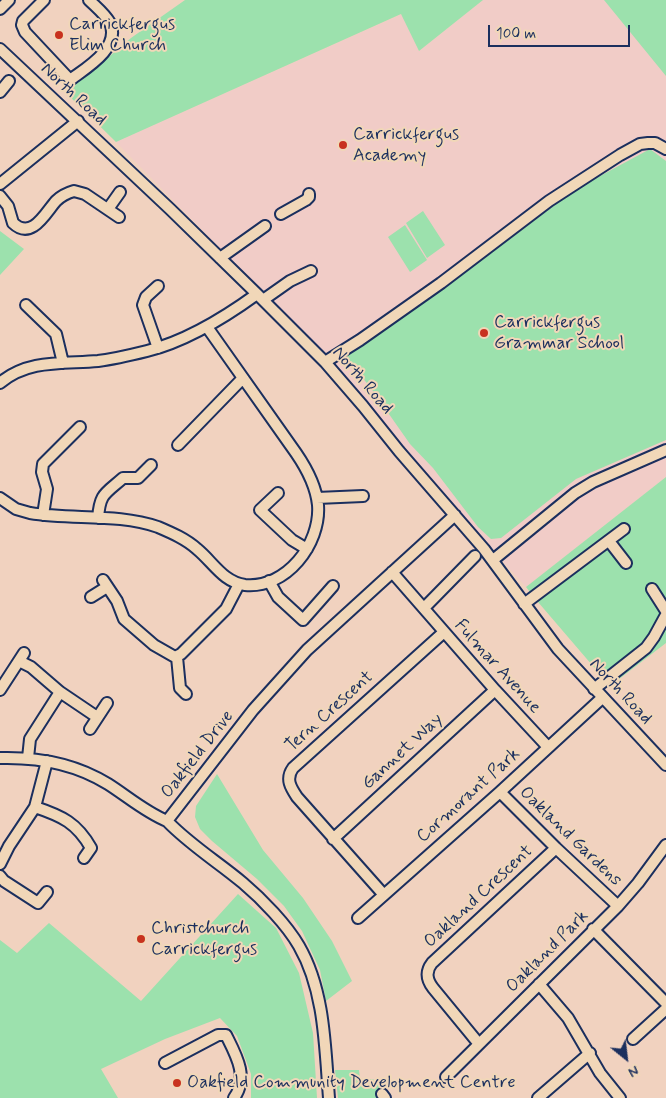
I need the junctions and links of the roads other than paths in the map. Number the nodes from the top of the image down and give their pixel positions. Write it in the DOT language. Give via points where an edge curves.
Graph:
graph roads {
  1 [pos="10,0"];
  2 [pos="44,0"];
  3 [pos="89,0"];
  4 [pos="0,9"];
  5 [pos="0,49"];
  6 [pos="9,81"];
  7 [pos="0,92"];
  8 [pos="78,120"];
  9 [pos="666,149"];
  10 [pos="0,184"];
  11 [pos="120,192"];
  12 [pos="309,194"];
  13 [pos="0,196"];
  14 [pos="108,209"];
  15 [pos="282,214"];
  16 [pos="119,217"];
  17 [pos="265,226"];
  18 [pos="220,258"];
  19 [pos="311,271"];
  20 [pos="158,286"];
  21 [pos="260,297"];
  22 [pos="26,305"];
  23 [pos="207,327"];
  24 [pos="158,348"];
  25 [pos="325,362"];
  26 [pos="63,363"];
  27 [pos="243,378"];
  28 [pos="0,383"];
  29 [pos="80,427"];
  30 [pos="178,444"];
  31 [pos="666,450"];
  32 [pos="152,465"];
  33 [pos="278,493"];
  34 [pos="363,496"];
  35 [pos="0,498"];
  36 [pos="317,498"];
  37 [pos="43,515"];
  38 [pos="455,515"];
  39 [pos="98,518"];
  40 [pos="624,529"];
  41 [pos="609,540"];
  42 [pos="307,549"];
  43 [pos="475,556"];
  44 [pos="493,560"];
  45 [pos="626,563"];
  46 [pos="392,572"];
  47 [pos="269,581"];
  48 [pos="239,584"];
  49 [pos="333,586"];
  50 [pos="652,589"];
  51 [pos="91,597"];
  52 [pos="524,604"];
  53 [pos="424,608"];
  54 [pos="666,611"];
  55 [pos="666,615"];
  56 [pos="444,632"];
  57 [pos="176,657"];
  58 [pos="594,689"];
  59 [pos="0,690"];
  60 [pos="495,690"];
  61 [pos="60,692"];
  62 [pos="186,694"];
  63 [pos="602,698"];
  64 [pos="107,702"];
  65 [pos="97,716"];
  66 [pos="90,729"];
  67 [pos="547,746"];
  68 [pos="0,758"];
  69 [pos="28,758"];
  70 [pos="47,761"];
  71 [pos="666,765"];
  72 [pos="500,792"];
  73 [pos="35,807"];
  74 [pos="167,821"];
  75 [pos="97,838"];
  76 [pos="334,839"];
  77 [pos="4,844"];
  78 [pos="666,845"];
  79 [pos="91,848"];
  80 [pos="556,848"];
  81 [pos="84,858"];
  82 [pos="0,864"];
  83 [pos="0,876"];
  84 [pos="46,892"];
  85 [pos="384,895"];
  86 [pos="618,906"];
  87 [pos="358,918"];
  88 [pos="593,929"];
  89 [pos="539,984"];
  90 [pos="666,1003"];
  91 [pos="666,1009"];
  92 [pos="633,1039"];
  93 [pos="479,1044"];
  94 [pos="590,1053"];
  95 [pos="165,1063"];
  96 [pos="446,1077"];
  97 [pos="234,1098"];
  98 [pos="329,1098"];
  99 [pos="538,1098"];
  100 [pos="620,1098"];
  1 -- 4 [label="street"];
  2 -- 3 [label="street" via="23,20 22,25 70,80 104,52 111,35 110,25"];
  5 -- 8 [label="street, North Road"];
  6 -- 7 [label="street"];
  8 -- 10 [label="street"];
  8 -- 18 [label="street, North Road"];
  9 -- 25 [label="street" via="655,143 640,144 620,156 549,201 441,283"];
  11 -- 14 [label="street"];
  12 -- 15 [label="street" via="306,200"];
  13 -- 14 [label="street" via="8,206 13,223 23,229 37,224 57,200 74,191 83,192"];
  14 -- 16 [label="street"];
  17 -- 18 [label="street"];
  18 -- 21 [label="street, North Road"];
  19 -- 21 [label="street"];
  20 -- 24 [label="street" via="146,297 143,305"];
  21 -- 23 [label="street"];
  21 -- 25 [label="street, North Road"];
  22 -- 26 [label="street" via="56,333"];
  23 -- 24 [label="street"];
  23 -- 27 [label="street"];
  24 -- 26 [label="street" via="105,360"];
  25 -- 38 [label="street, North Road"];
  26 -- 28 [label="street" via="25,368"];
  27 -- 30 [label="street"];
  27 -- 36 [label="street" via="301,460"];
  29 -- 37 [label="street" via="42,466 47,489"];
  31 -- 44 [label="street" via="575,493"];
  32 -- 39 [label="street" via="138,478 123,478 105,494 100,501"];
  33 -- 42 [label="street" via="260,510 292,540"];
  34 -- 36 [label="street"];
  35 -- 37 [label="street" via="16,509"];
  36 -- 42 [label="street" via="317,523"];
  37 -- 39 [label="street"];
  38 -- 44 [label="street, North Road"];
  38 -- 46 [label="street, Oakfield Drive"];
  39 -- 48 [label="street" via="141,523 178,536 197,549 223,576"];
  40 -- 41 [label="street"];
  41 -- 45 [label="street"];
  41 -- 52 [label="street"];
  42 -- 47 [label="street" via="293,566"];
  43 -- 53 [label="street"];
  44 -- 52 [label="street, North Road"];
  46 -- 53 [label="street, Fulmar Avenue"];
  46 -- 74 [label="street, Oakfield Drive" via="307,650"];
  47 -- 48 [label="street"];
  47 -- 49 [label="street" via="278,597 303,620"];
  48 -- 57 [label="street" via="226,609"];
  50 -- 54 [label="street"];
  51 -- 57 [label="street" via="105,583 126,621 160,650"];
  52 -- 58 [label="street, North Road"];
  53 -- 56 [label="street, Fulmar Avenue"];
  55 -- 58 [label="street" via="646,648"];
  56 -- 60 [label="street, Fulmar Avenue"];
  56 -- 76 [label="street, Tern Crescent" via="290,772 292,789"];
  57 -- 62 [label="street" via="180,688"];
  58 -- 63 [label="street, North Road"];
  59 -- 61 [label="street" via="21,657"];
  60 -- 67 [label="street, Fulmar Avenue"];
  60 -- 76 [label="street, Gannet Way"];
  61 -- 65 [label="street"];
  61 -- 69 [label="street" via="30,738"];
  63 -- 67 [label="street, Cormorant Park"];
  63 -- 71 [label="street, North Road"];
  64 -- 65 [label="street"];
  65 -- 66 [label="street"];
  67 -- 72 [label="street, Cormorant Park"];
  68 -- 69 [label="street"];
  69 -- 70 [label="street"];
  70 -- 73 [label="street"];
  70 -- 74 [label="street" via="94,776 154,816"];
  72 -- 80 [label="street, Oakland Gardens"];
  72 -- 85 [label="street, Cormorant Park"];
  73 -- 77 [label="street"];
  73 -- 79 [label="street" via="72,823"];
  74 -- 98 [label="street, Oakfield Drive" via="180,835 243,883 299,945 320,1007"];
  75 -- 79 [label="street"];
  76 -- 85 [label="street, Tern Crescent"];
  77 -- 82 [label="street"];
  78 -- 86 [label="street, Oakland Park"];
  79 -- 81 [label="street"];
  80 -- 86 [label="street, Oakland Gardens"];
  80 -- 93 [label="street, Oakland Crescent" via="428,970 433,988"];
  83 -- 84 [label="street" via="38,903"];
  85 -- 87 [label="street, Cormorant Park"];
  86 -- 88 [label="street, Oakland Park"];
  88 -- 89 [label="street, Oakland Park"];
  88 -- 90 [label="street"];
  89 -- 93 [label="street, Oakland Park"];
  89 -- 94 [label="street" via="568,1018"];
  91 -- 92 [label="street"];
  93 -- 96 [label="street, Oakland Park"];
  94 -- 99 [label="street"];
  94 -- 100 [label="street"];
  95 -- 97 [label="street" via="218,1035 226,1035 237,1059 242,1082"];
}
